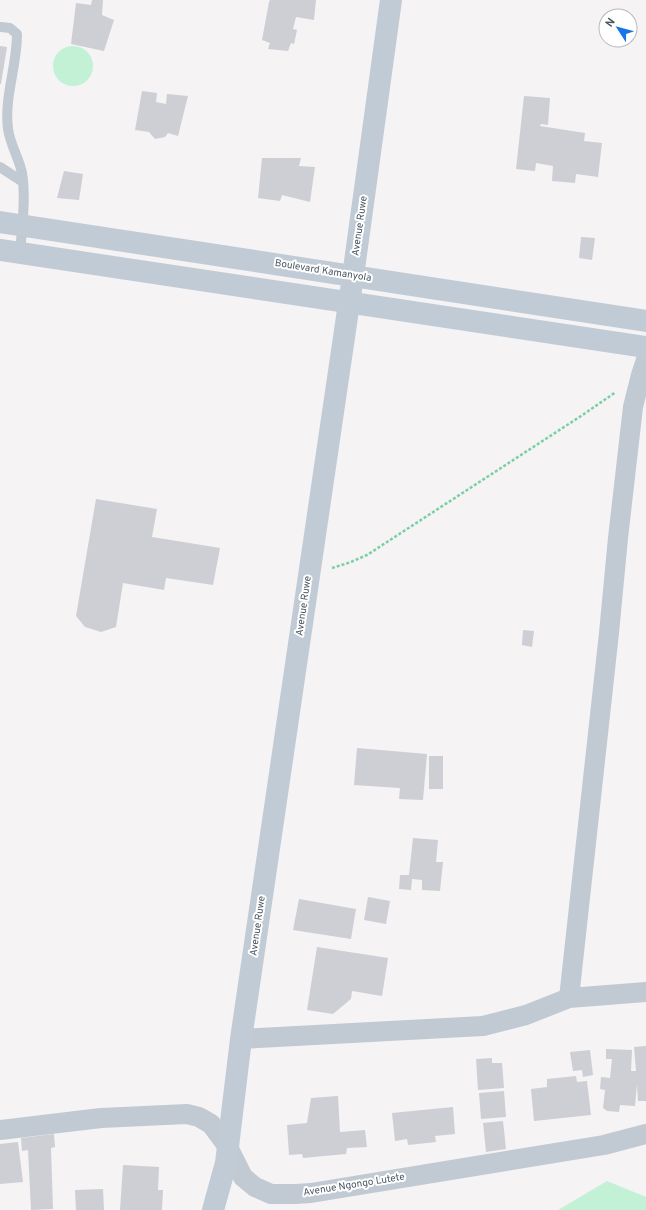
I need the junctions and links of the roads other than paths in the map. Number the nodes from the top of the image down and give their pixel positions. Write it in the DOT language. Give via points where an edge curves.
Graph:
graph roads {
  1 [pos="391,0"];
  2 [pos="1,27"];
  3 [pos="4,114"];
  4 [pos="0,167"];
  5 [pos="23,182"];
  6 [pos="0,222"];
  7 [pos="23,225"];
  8 [pos="10,252"];
  9 [pos="353,276"];
  10 [pos="348,302"];
  11 [pos="646,321"];
  12 [pos="646,347"];
  13 [pos="643,367"];
  14 [pos="646,992"];
  15 [pos="569,998"];
  16 [pos="242,1039"];
  17 [pos="0,1130"];
  18 [pos="646,1134"];
  19 [pos="228,1147"];
  20 [pos="212,1210"];
  1 -- 9 [label="main road, Avenue Ruwe"];
  2 -- 3 [label="lane" via="14,30 17,36"];
  3 -- 5 [label="lane"];
  4 -- 5 [label="lane"];
  5 -- 7 [label="lane"];
  6 -- 7 [label="main road, Boulevard Kamanyola"];
  7 -- 8 [label="lane"];
  7 -- 9 [label="main road, Boulevard Kamanyola"];
  8 -- 10 [label="main road"];
  9 -- 10 [label="main road, Avenue Ruwe"];
  9 -- 11 [label="main road, Boulevard Kamanyola"];
  10 -- 12 [label="main road"];
  10 -- 16 [label="main road, Avenue Ruwe"];
  13 -- 15 [label="street" via="634,407 618,538"];
  14 -- 15 [label="street"];
  15 -- 16 [label="street" via="526,1015 483,1026"];
  16 -- 19 [label="main road, Avenue Ruwe"];
  17 -- 19 [label="street, Avenue Ngongo Lutete" via="101,1118 187,1114 211,1124"];
  18 -- 19 [label="street, Avenue Ngongo Lutete" via="604,1145 295,1194 271,1194 255,1187 243,1177"];
  19 -- 20 [label="main road, Avenue Ruwe"];
}
